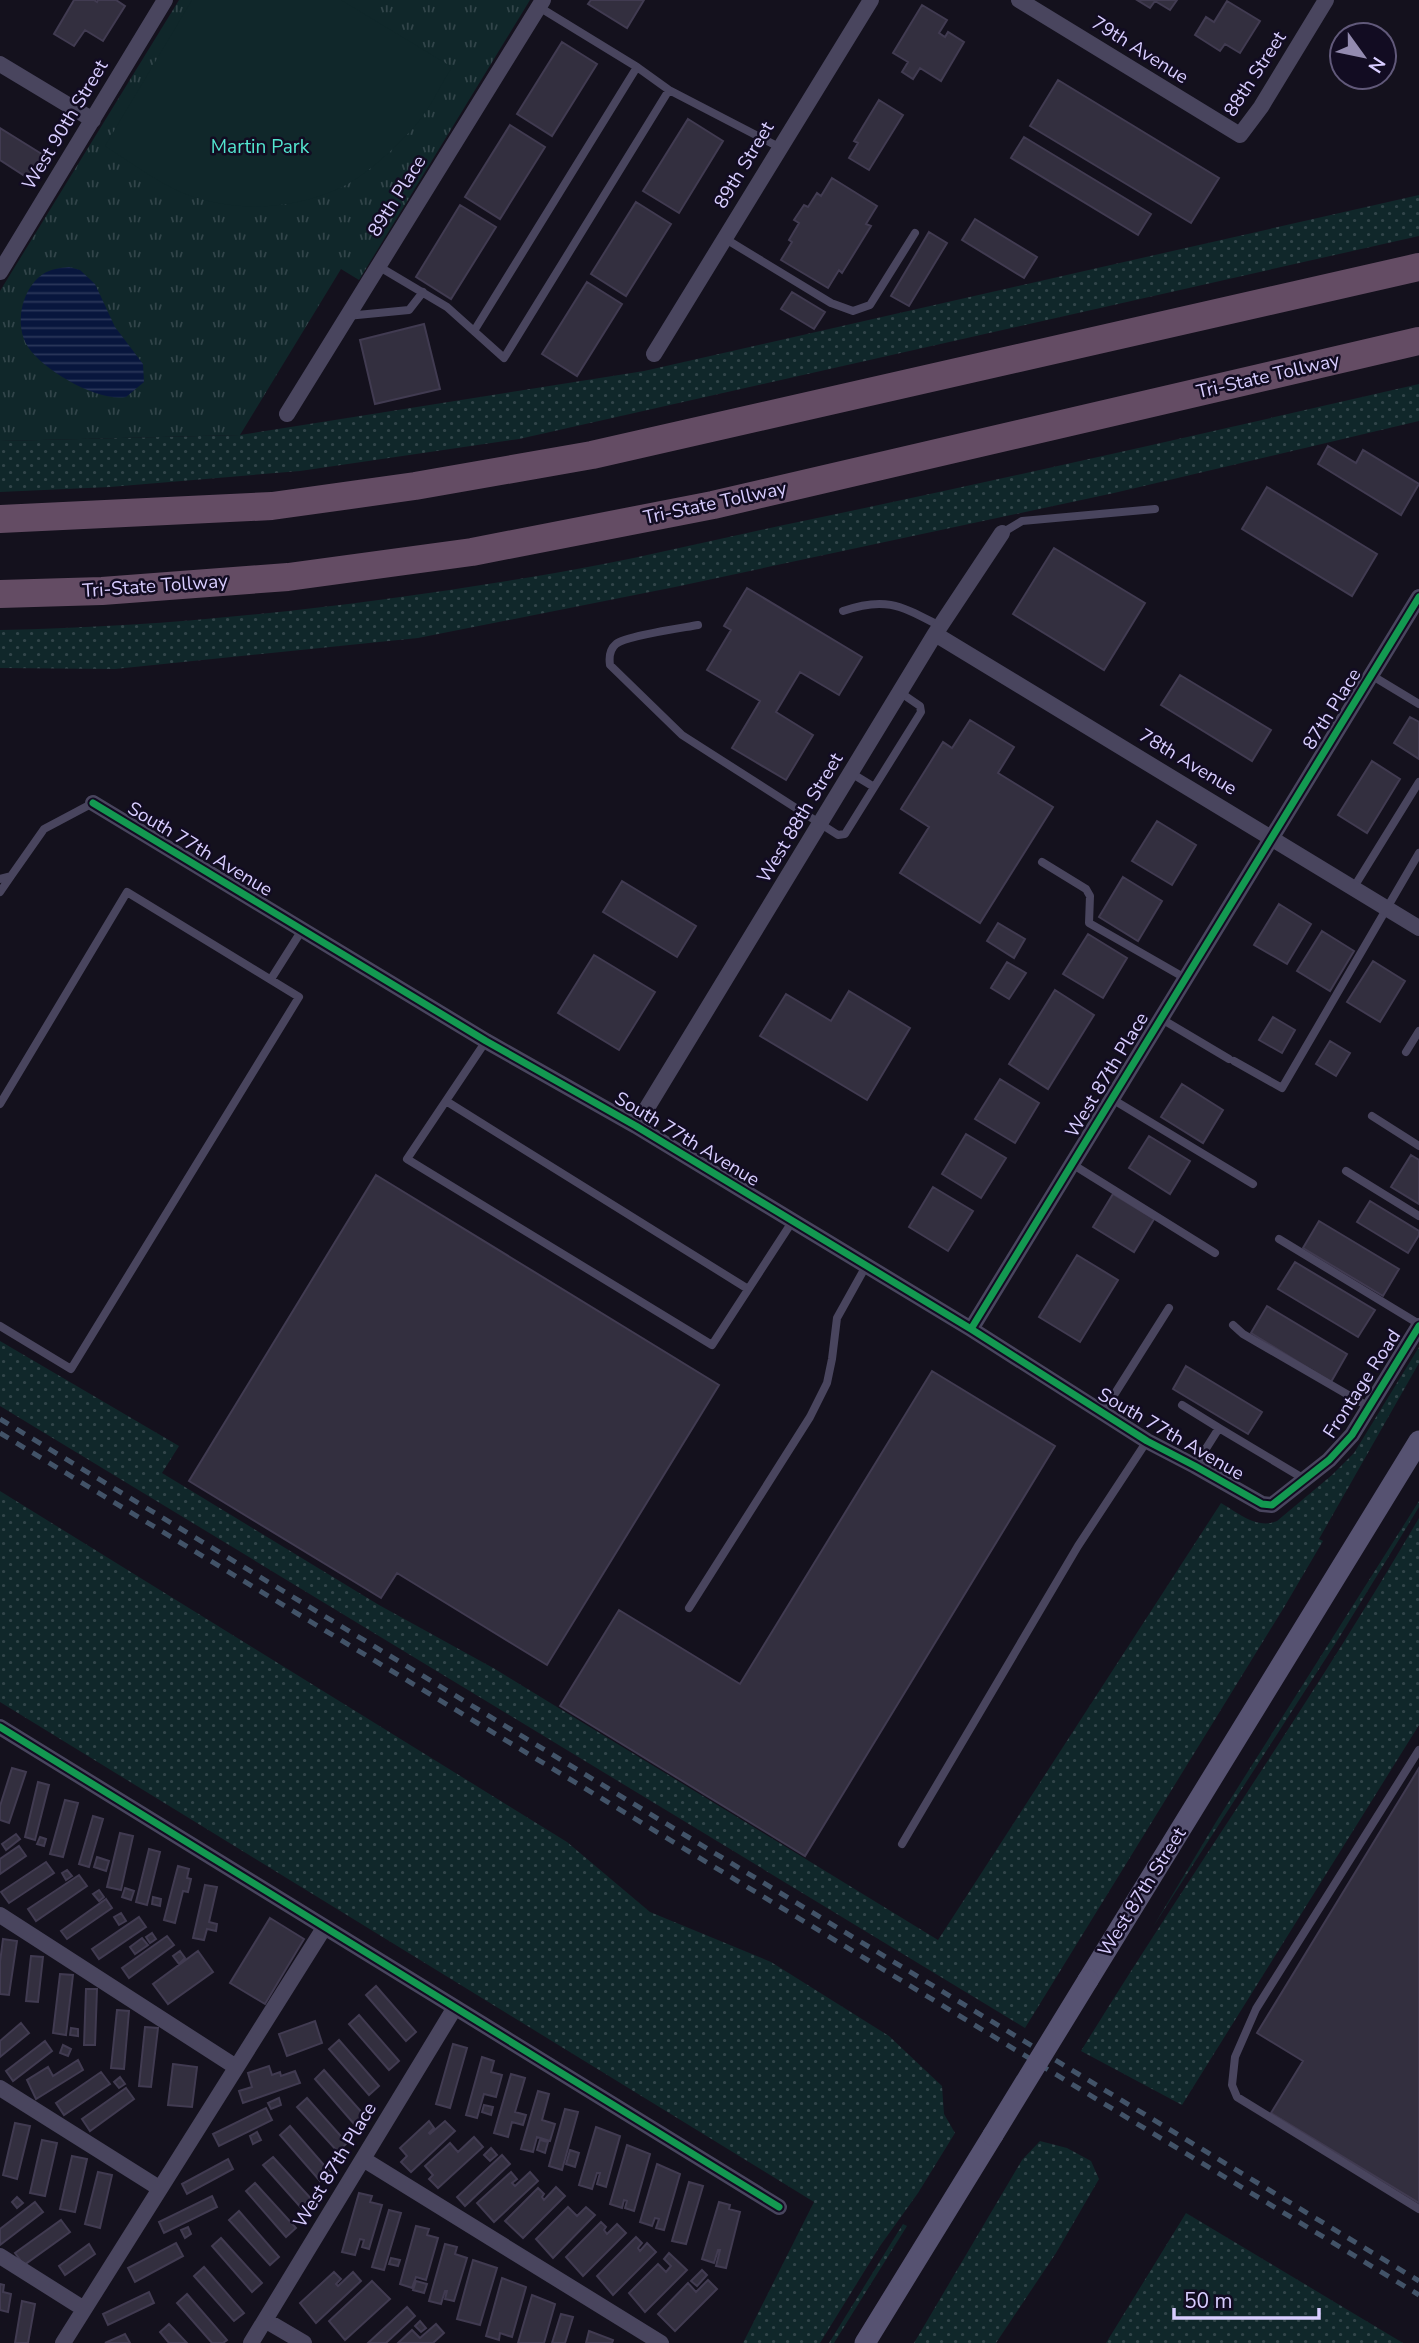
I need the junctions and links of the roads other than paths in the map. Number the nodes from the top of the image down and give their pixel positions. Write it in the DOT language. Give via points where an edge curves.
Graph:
graph roads {
  1 [pos="165,0"];
  2 [pos="871,0"];
  3 [pos="1019,0"];
  4 [pos="1326,0"];
  5 [pos="541,3"];
  6 [pos="0,64"];
  7 [pos="637,67"];
  8 [pos="669,90"];
  9 [pos="93,121"];
  10 [pos="1240,135"];
  11 [pos="779,147"];
  12 [pos="915,233"];
  13 [pos="724,238"];
  14 [pos="378,266"];
  15 [pos="1419,267"];
  16 [pos="0,272"];
  17 [pos="423,292"];
  18 [pos="347,316"];
  19 [pos="474,331"];
  20 [pos="1419,341"];
  21 [pos="654,354"];
  22 [pos="287,414"];
  23 [pos="1155,509"];
  24 [pos="0,519"];
  25 [pos="1002,533"];
  26 [pos="0,594"];
  27 [pos="1419,597"];
  28 [pos="842,611"];
  29 [pos="698,625"];
  30 [pos="937,630"];
  31 [pos="1371,675"];
  32 [pos="901,693"];
  33 [pos="1419,704"];
  34 [pos="851,773"];
  35 [pos="1419,782"];
  36 [pos="874,788"];
  37 [pos="93,803"];
  38 [pos="820,825"];
  39 [pos="1271,837"];
  40 [pos="1419,853"];
  41 [pos="1042,862"];
  42 [pos="11,876"];
  43 [pos="0,879"];
  44 [pos="1354,887"];
  45 [pos="0,892"];
  46 [pos="1386,908"];
  47 [pos="1419,928"];
  48 [pos="302,929"];
  49 [pos="1185,978"];
  50 [pos="271,979"];
  51 [pos="1160,1018"];
  52 [pos="1419,1031"];
  53 [pos="486,1041"];
  54 [pos="1406,1052"];
  55 [pos="1112,1099"];
  56 [pos="446,1101"];
  57 [pos="0,1104"];
  58 [pos="1372,1116"];
  59 [pos="636,1126"];
  60 [pos="1419,1146"];
  61 [pos="1072,1164"];
  62 [pos="1346,1171"];
  63 [pos="1253,1184"];
  64 [pos="1419,1216"];
  65 [pos="792,1222"];
  66 [pos="1279,1239"];
  67 [pos="1215,1253"];
  68 [pos="866,1266"];
  69 [pos="748,1289"];
  70 [pos="1169,1308"];
  71 [pos="1233,1325"];
  72 [pos="1419,1325"];
  73 [pos="0,1326"];
  74 [pos="971,1329"];
  75 [pos="1182,1405"];
  76 [pos="1369,1407"];
  77 [pos="1102,1414"];
  78 [pos="1219,1428"];
  79 [pos="1147,1441"];
  80 [pos="1419,1441"];
  81 [pos="1195,1466"];
  82 [pos="1306,1480"];
  83 [pos="1262,1504"];
  84 [pos="689,1608"];
  85 [pos="0,1727"];
  86 [pos="1419,1750"];
  87 [pos="902,1844"];
  88 [pos="0,1915"];
  89 [pos="324,1928"];
  90 [pos="454,2009"];
  91 [pos="236,2067"];
  92 [pos="0,2088"];
  93 [pos="363,2159"];
  94 [pos="159,2188"];
  95 [pos="779,2207"];
  96 [pos="1419,2210"];
  97 [pos="0,2256"];
  98 [pos="84,2309"];
  99 [pos="265,2320"];
  100 [pos="63,2343"];
  101 [pos="251,2343"];
  102 [pos="304,2343"];
  103 [pos="661,2343"];
  104 [pos="865,2343"];
  1 -- 9 [label="street, West 90th Street"];
  2 -- 11 [label="street, 89th Street"];
  3 -- 10 [label="street, 79th Avenue"];
  4 -- 10 [label="street, 88th Street"];
  5 -- 7 [label="lane"];
  5 -- 14 [label="street, 89th Place"];
  6 -- 9 [label="street"];
  7 -- 8 [label="lane"];
  7 -- 19 [label="lane"];
  8 -- 11 [label="lane"];
  8 -- 19 [label="lane" via="504,358"];
  9 -- 16 [label="street, West 90th Street"];
  11 -- 13 [label="street, 89th Street"];
  12 -- 13 [label="lane" via="870,305 852,311"];
  13 -- 21 [label="street, 89th Street"];
  14 -- 17 [label="lane"];
  14 -- 18 [label="street, 89th Place"];
  15 -- 24 [label="highway" via="592,455 272,506"];
  17 -- 18 [label="lane" via="408,310"];
  17 -- 19 [label="lane"];
  18 -- 22 [label="street, 89th Place"];
  20 -- 26 [label="highway, Tri-State Tollway" via="713,505 472,552 288,576"];
  23 -- 25 [label="lane" via="1022,521"];
  25 -- 30 [label="street, West 88th Street"];
  27 -- 31 [label="street, 87th Place"];
  28 -- 30 [label="lane" via="865,603 900,606"];
  29 -- 38 [label="lane" via="623,640 612,650 610,665 681,735"];
  30 -- 32 [label="street, West 88th Street"];
  30 -- 39 [label="street, 78th Avenue"];
  31 -- 33 [label="lane"];
  31 -- 39 [label="street, 87th Place"];
  32 -- 34 [label="street, West 88th Street"];
  32 -- 36 [label="lane" via="920,706 921,712"];
  34 -- 36 [label="lane"];
  34 -- 38 [label="street, West 88th Street"];
  35 -- 44 [label="lane"];
  36 -- 38 [label="lane" via="845,834"];
  37 -- 42 [label="lane" via="44,829"];
  37 -- 48 [label="street, South 77th Avenue"];
  38 -- 59 [label="street, West 88th Street"];
  39 -- 44 [label="street, 78th Avenue"];
  39 -- 49 [label="street, West 87th Place"];
  40 -- 46 [label="lane"];
  41 -- 49 [label="lane" via="1086,889 1089,923"];
  42 -- 43 [label="lane"];
  42 -- 45 [label="lane"];
  44 -- 46 [label="street, 78th Avenue"];
  46 -- 47 [label="street, 78th Avenue"];
  46 -- 51 [label="lane" via="1282,1088"];
  48 -- 50 [label="lane"];
  48 -- 53 [label="street, South 77th Avenue"];
  49 -- 51 [label="street, West 87th Place"];
  50 -- 57 [label="lane" via="127,892"];
  50 -- 73 [label="lane" via="299,997 71,1369"];
  51 -- 55 [label="street, West 87th Place"];
  52 -- 54 [label="lane"];
  53 -- 56 [label="lane"];
  53 -- 59 [label="street, South 77th Avenue"];
  55 -- 61 [label="street, West 87th Place"];
  55 -- 63 [label="lane"];
  56 -- 69 [label="lane"];
  56 -- 69 [label="lane" via="407,1159 712,1345"];
  58 -- 60 [label="lane"];
  59 -- 65 [label="street, South 77th Avenue"];
  61 -- 67 [label="lane"];
  61 -- 74 [label="street, West 87th Place"];
  62 -- 64 [label="lane"];
  65 -- 68 [label="street, South 77th Avenue"];
  65 -- 69 [label="lane"];
  66 -- 72 [label="lane"];
  68 -- 74 [label="street, South 77th Avenue"];
  68 -- 84 [label="lane" via="837,1318 827,1383 810,1417"];
  70 -- 77 [label="lane"];
  71 -- 76 [label="lane"];
  72 -- 76 [label="street, Frontage Road"];
  74 -- 77 [label="street, South 77th Avenue"];
  75 -- 78 [label="lane"];
  76 -- 82 [label="street, Frontage Road" via="1352,1434"];
  77 -- 79 [label="street, South 77th Avenue"];
  78 -- 81 [label="lane"];
  78 -- 82 [label="lane"];
  79 -- 81 [label="street, South 77th Avenue"];
  79 -- 87 [label="lane" via="1078,1546"];
  80 -- 104 [label="main road, West 87th Street, bridge"];
  81 -- 83 [label="street, South 77th Avenue"];
  82 -- 83 [label="street, Frontage Road" via="1272,1504"];
  85 -- 89 [label="street"];
  86 -- 96 [label="lane" via="1256,2009 1235,2057 1232,2085 1237,2098"];
  88 -- 91 [label="street"];
  89 -- 90 [label="street"];
  89 -- 91 [label="street"];
  90 -- 93 [label="street, West 87th Place"];
  90 -- 95 [label="street"];
  91 -- 94 [label="street"];
  92 -- 94 [label="street"];
  93 -- 99 [label="street, West 87th Place"];
  93 -- 103 [label="street"];
  94 -- 98 [label="street"];
  97 -- 98 [label="street"];
  98 -- 100 [label="street"];
  99 -- 101 [label="street, West 87th Place"];
  99 -- 102 [label="street"];
}
